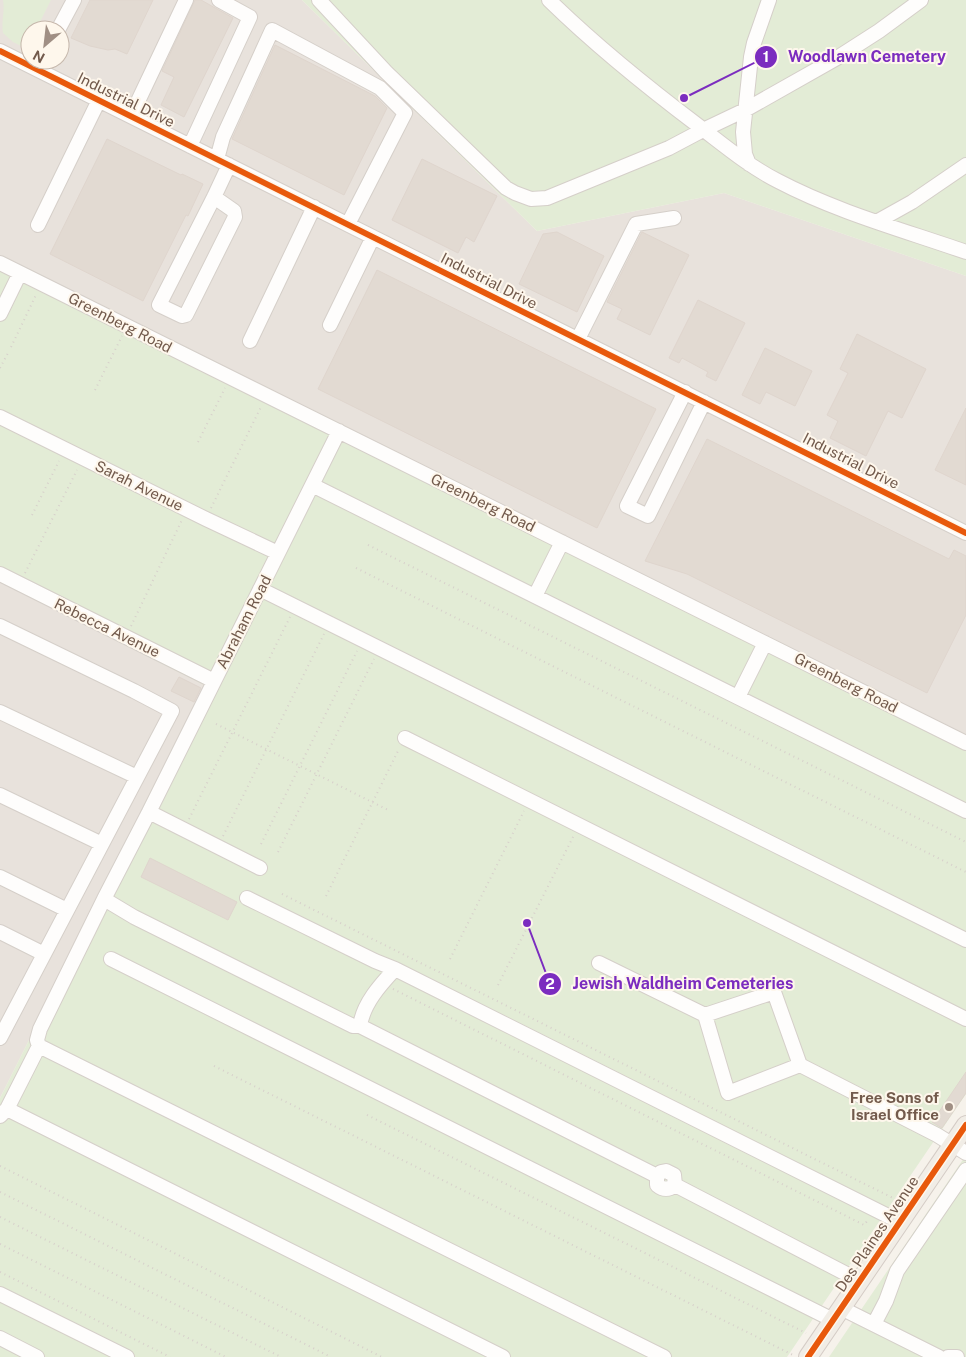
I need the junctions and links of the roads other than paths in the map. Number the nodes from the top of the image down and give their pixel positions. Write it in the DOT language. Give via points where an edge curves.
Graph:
graph roads {
  1 [pos="74,0"];
  2 [pos="186,0"];
  3 [pos="219,0"];
  4 [pos="319,0"];
  5 [pos="549,0"];
  6 [pos="769,0"];
  7 [pos="921,0"];
  8 [pos="63,20"];
  9 [pos="0,51"];
  10 [pos="20,58"];
  11 [pos="48,70"];
  12 [pos="99,100"];
  13 [pos="745,110"];
  14 [pos="131,116"];
  15 [pos="703,130"];
  16 [pos="190,146"];
  17 [pos="223,162"];
  18 [pos="749,164"];
  19 [pos="965,170"];
  20 [pos="214,196"];
  21 [pos="314,208"];
  22 [pos="674,218"];
  23 [pos="878,221"];
  24 [pos="348,224"];
  25 [pos="38,225"];
  26 [pos="374,237"];
  27 [pos="966,252"];
  28 [pos="0,263"];
  29 [pos="20,273"];
  30 [pos="0,314"];
  31 [pos="330,325"];
  32 [pos="578,339"];
  33 [pos="250,341"];
  34 [pos="685,392"];
  35 [pos="704,402"];
  36 [pos="0,417"];
  37 [pos="339,432"];
  38 [pos="312,485"];
  39 [pos="966,532"];
  40 [pos="562,542"];
  41 [pos="278,553"];
  42 [pos="0,574"];
  43 [pos="260,589"];
  44 [pos="535,596"];
  45 [pos="0,626"];
  46 [pos="765,643"];
  47 [pos="214,681"];
  48 [pos="738,697"];
  49 [pos="0,712"];
  50 [pos="405,738"];
  51 [pos="966,743"];
  52 [pos="137,777"];
  53 [pos="0,794"];
  54 [pos="966,811"];
  55 [pos="149,812"];
  56 [pos="102,844"];
  57 [pos="260,868"];
  58 [pos="0,877"];
  59 [pos="247,898"];
  60 [pos="104,899"];
  61 [pos="67,910"];
  62 [pos="0,932"];
  63 [pos="966,940"];
  64 [pos="44,954"];
  65 [pos="111,959"];
  66 [pos="599,963"];
  67 [pos="395,969"];
  68 [pos="705,1015"];
  69 [pos="966,1019"];
  70 [pos="360,1026"];
  71 [pos="0,1038"];
  72 [pos="39,1046"];
  73 [pos="800,1065"];
  74 [pos="4,1112"];
  75 [pos="966,1125"];
  76 [pos="959,1149"];
  77 [pos="966,1170"];
  78 [pos="900,1222"];
  79 [pos="860,1281"];
  80 [pos="0,1294"];
  81 [pos="837,1314"];
  82 [pos="874,1324"];
  83 [pos="0,1338"];
  84 [pos="800,1356"];
  85 [pos="37,1357"];
  86 [pos="127,1357"];
  87 [pos="503,1357"];
  88 [pos="664,1357"];
  89 [pos="940,1357"];
  90 [pos="948,1357"];
  91 [pos="956,1357"];
  1 -- 8 [label="street"];
  2 -- 14 [label="street"];
  3 -- 16 [label="street" via="250,16"];
  4 -- 15 [label="street" via="400,85 506,188 523,197 540,199 574,188"];
  5 -- 15 [label="street" via="580,31"];
  6 -- 13 [label="street" via="754,44"];
  7 -- 13 [label="street" via="837,58"];
  9 -- 10 [label="street, Industrial Drive"];
  11 -- 12 [label="street, Industrial Drive"];
  12 -- 14 [label="street, Industrial Drive"];
  12 -- 25 [label="street"];
  13 -- 15 [label="street"];
  13 -- 18 [label="street" via="743,146"];
  14 -- 16 [label="street, Industrial Drive"];
  15 -- 18 [label="street"];
  16 -- 17 [label="street, Industrial Drive"];
  17 -- 20 [label="street"];
  17 -- 21 [label="street, Industrial Drive"];
  17 -- 24 [label="street" via="223,137 272,30 380,88 404,113"];
  18 -- 23 [label="street" via="801,193"];
  19 -- 23 [label="street"];
  20 -- 20 [label="street" via="159,305 182,316 186,315 235,217 234,211"];
  21 -- 24 [label="street, Industrial Drive"];
  21 -- 33 [label="street"];
  22 -- 32 [label="street" via="636,224"];
  23 -- 27 [label="street"];
  24 -- 26 [label="street, Industrial Drive"];
  26 -- 31 [label="street"];
  26 -- 32 [label="street, Industrial Drive"];
  28 -- 29 [label="street, Greenberg Road"];
  29 -- 30 [label="street"];
  29 -- 37 [label="street, Greenberg Road"];
  32 -- 34 [label="street, Industrial Drive"];
  34 -- 35 [label="street, Industrial Drive"];
  34 -- 35 [label="street" via="627,506 648,516"];
  35 -- 39 [label="street, Industrial Drive"];
  36 -- 41 [label="street, Sarah Avenue"];
  37 -- 38 [label="street, Abraham Road"];
  37 -- 40 [label="street, Greenberg Road"];
  38 -- 41 [label="street, Abraham Road"];
  38 -- 44 [label="street"];
  40 -- 44 [label="street"];
  40 -- 46 [label="street, Greenberg Road"];
  41 -- 43 [label="street, Abraham Road"];
  42 -- 47 [label="street, Rebecca Avenue"];
  43 -- 47 [label="street, Abraham Road"];
  43 -- 63 [label="street"];
  44 -- 48 [label="street"];
  45 -- 52 [label="street" via="172,711"];
  46 -- 48 [label="street"];
  46 -- 51 [label="street, Greenberg Road"];
  47 -- 55 [label="street, Abraham Road"];
  48 -- 54 [label="street"];
  49 -- 52 [label="street"];
  50 -- 69 [label="street"];
  52 -- 56 [label="street"];
  53 -- 56 [label="street"];
  55 -- 57 [label="street"];
  55 -- 60 [label="street, Abraham Road"];
  56 -- 61 [label="street"];
  58 -- 61 [label="street"];
  59 -- 67 [label="street"];
  60 -- 70 [label="street" via="353,1026"];
  60 -- 72 [label="street, Abraham Road" via="40,1029"];
  61 -- 64 [label="street"];
  62 -- 64 [label="street"];
  64 -- 71 [label="street"];
  65 -- 81 [label="street"];
  66 -- 68 [label="street"];
  67 -- 70 [label="street" via="365,1009"];
  67 -- 78 [label="street"];
  68 -- 73 [label="street" via="774,992"];
  68 -- 73 [label="street" via="728,1093"];
  70 -- 79 [label="street" via="657,1176 661,1172 669,1172 674,1176 675,1184"];
  72 -- 74 [label="street, Abraham Road"];
  72 -- 88 [label="street"];
  73 -- 76 [label="street"];
  74 -- 87 [label="street"];
  75 -- 76 [label="main road, Des Plaines Avenue"];
  76 -- 78 [label="main road, Des Plaines Avenue"];
  77 -- 82 [label="street" via="896,1271"];
  78 -- 79 [label="main road, Des Plaines Avenue"];
  79 -- 81 [label="main road, Des Plaines Avenue"];
  80 -- 86 [label="street"];
  81 -- 82 [label="street"];
  81 -- 84 [label="main road, Des Plaines Avenue"];
  82 -- 89 [label="street"];
  83 -- 85 [label="street"];
  90 -- 91 [label="street"];
}
